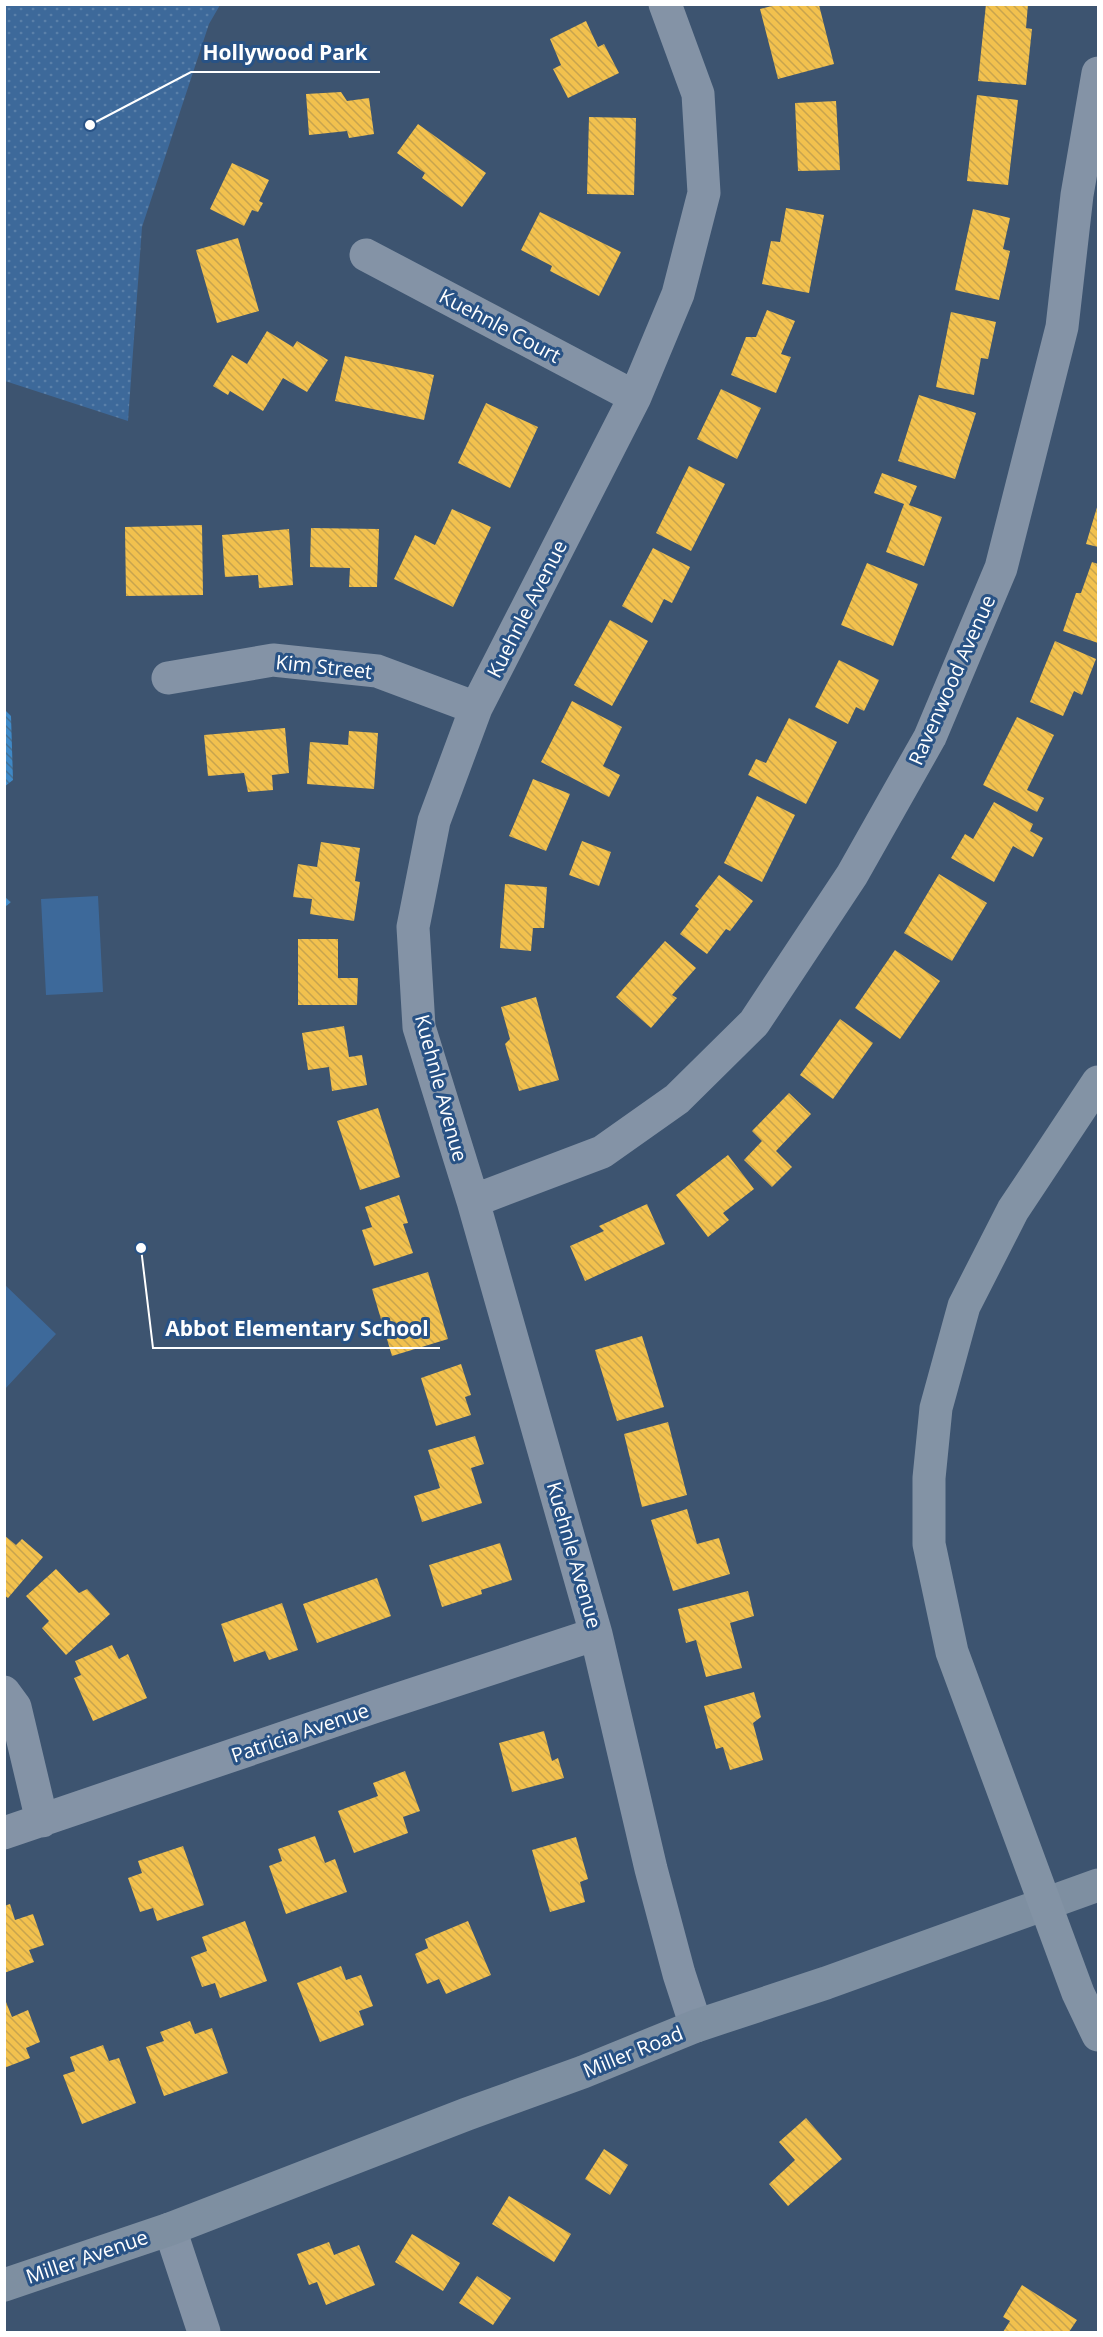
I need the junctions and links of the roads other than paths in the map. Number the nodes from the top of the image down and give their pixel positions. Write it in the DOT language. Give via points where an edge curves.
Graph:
graph roads {
  1 [pos="665,4"];
  2 [pos="1098,73"];
  3 [pos="366,255"];
  4 [pos="635,398"];
  5 [pos="168,678"];
  6 [pos="476,708"];
  7 [pos="1098,1082"];
  8 [pos="473,1201"];
  9 [pos="596,1634"];
  10 [pos="4,1692"];
  11 [pos="42,1821"];
  12 [pos="4,1833"];
  13 [pos="1098,1885"];
  14 [pos="1045,1904"];
  15 [pos="696,2026"];
  16 [pos="1098,2035"];
  17 [pos="171,2229"];
  18 [pos="4,2285"];
  19 [pos="204,2332"];
  1 -- 4 [label="street, Kuehnle Avenue" via="698,94 704,193 678,294"];
  2 -- 8 [label="street, Ravenwood Avenue" via="1077,195 1062,327 1001,568 919,757 852,875 754,1023 677,1099 602,1152"];
  3 -- 4 [label="street, Kuehnle Court"];
  4 -- 6 [label="street, Kuehnle Avenue"];
  5 -- 6 [label="street, Kim Street" via="273,660 377,671"];
  6 -- 8 [label="street, Kuehnle Avenue" via="434,821 413,927 419,1027"];
  7 -- 14 [label="highway" via="1013,1210 964,1305 936,1408 929,1478 929,1544 952,1652"];
  8 -- 9 [label="street, Kuehnle Avenue"];
  9 -- 11 [label="street, Patricia Avenue"];
  9 -- 15 [label="street, Kuehnle Avenue" via="651,1869"];
  10 -- 11 [label="street" via="15,1707"];
  11 -- 12 [label="street, Patricia Avenue"];
  13 -- 14 [label="main road, Miller Road"];
  14 -- 15 [label="main road, Miller Road"];
  14 -- 16 [label="highway"];
  15 -- 17 [label="main road, Miller Road"];
  17 -- 18 [label="main road, Miller Avenue"];
  17 -- 19 [label="street"];
}
